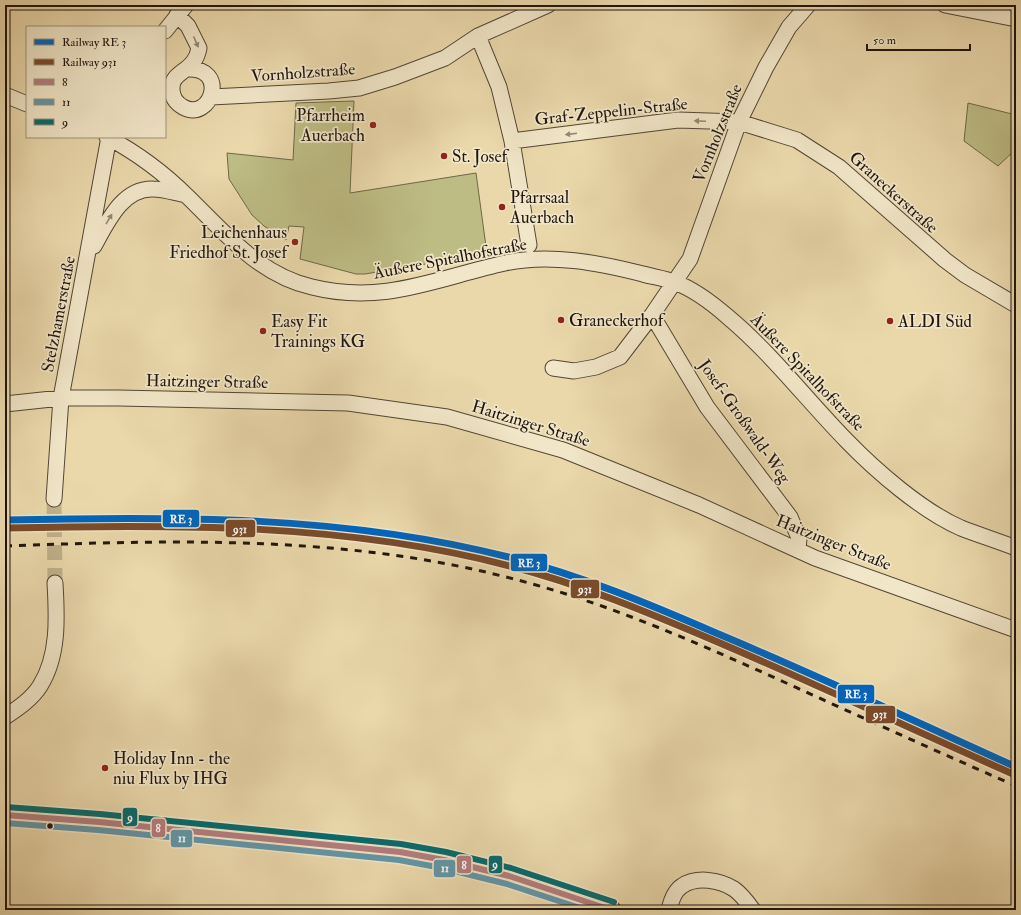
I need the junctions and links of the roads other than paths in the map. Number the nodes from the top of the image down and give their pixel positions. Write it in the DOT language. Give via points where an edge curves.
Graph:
graph roads {
  1 [pos="548,5"];
  2 [pos="808,5"];
  3 [pos="945,5"];
  4 [pos="182,10"];
  5 [pos="1001,11"];
  6 [pos="1016,19"];
  7 [pos="166,30"];
  8 [pos="478,36"];
  9 [pos="186,69"];
  10 [pos="5,95"];
  11 [pos="211,97"];
  12 [pos="26,104"];
  13 [pos="5,105"];
  14 [pos="26,111"];
  15 [pos="739,122"];
  16 [pos="108,138"];
  17 [pos="110,138"];
  18 [pos="512,141"];
  19 [pos="187,195"];
  20 [pos="529,245"];
  21 [pos="89,253"];
  22 [pos="674,282"];
  23 [pos="1016,305"];
  24 [pos="652,315"];
  25 [pos="553,368"];
  26 [pos="61,398"];
  27 [pos="5,404"];
  28 [pos="54,499"];
  29 [pos="1016,548"];
  30 [pos="798,550"];
  31 [pos="55,583"];
  32 [pos="1016,630"];
  33 [pos="5,717"];
  34 [pos="5,815"];
  35 [pos="611,910"];
  36 [pos="669,910"];
  37 [pos="753,910"];
  1 -- 8 [label="street, Vornholzstraße"];
  2 -- 15 [label="street, Vornholzstraße" via="789,28 766,67"];
  3 -- 5 [label="street"];
  4 -- 7 [label="street"];
  4 -- 9 [label="street, one-way" via="199,48 194,63"];
  5 -- 6 [label="street"];
  8 -- 11 [label="street, Vornholzstraße" via="445,58 359,88"];
  8 -- 18 [label="street" via="499,88"];
  9 -- 11 [label="street" via="204,72 213,88"];
  9 -- 11 [label="street" via="179,73 173,84 173,96 178,104 195,109 205,105"];
  10 -- 12 [label="street"];
  13 -- 14 [label="street"];
  15 -- 18 [label="street, Graf-Zeppelin-Straße, one-way" via="678,120"];
  15 -- 22 [label="street, Vornholzstraße" via="690,259"];
  15 -- 23 [label="street, Graneckerstraße" via="797,140 839,167 873,195 928,248 965,275"];
  16 -- 21 [label="street, Stelzhamerstraße"];
  17 -- 19 [label="street, Äußere Spitalhofstraße" via="152,164"];
  18 -- 20 [label="street"];
  21 -- 19 [label="street, one-way" via="115,209 125,199 152,189"];
  19 -- 22 [label="street, Äußere Spitalhofstraße" via="233,243 252,258 282,276 336,292 387,292 531,259 577,261"];
  21 -- 26 [label="street, Stelzhamerstraße"];
  22 -- 24 [label="street"];
  22 -- 29 [label="street, Äußere Spitalhofstraße" via="696,293 749,335 775,360 846,440 898,486 929,510 959,527"];
  24 -- 25 [label="street" via="620,357 574,371"];
  24 -- 30 [label="street, Josef-Großwald-Weg" via="707,407 790,517 799,538"];
  26 -- 27 [label="street, Haitzinger Straße"];
  26 -- 28 [label="street, Stelzhamerstraße"];
  26 -- 30 [label="street, Haitzinger Straße" via="348,403 447,418 563,450 700,505"];
  30 -- 32 [label="street, Haitzinger Straße"];
  31 -- 33 [label="street" via="57,625 50,667 40,687"];
  34 -- 35 [label="main road" via="400,852 509,876"];
  36 -- 37 [label="street" via="672,898 682,886 700,880 718,881 734,890"];
}
